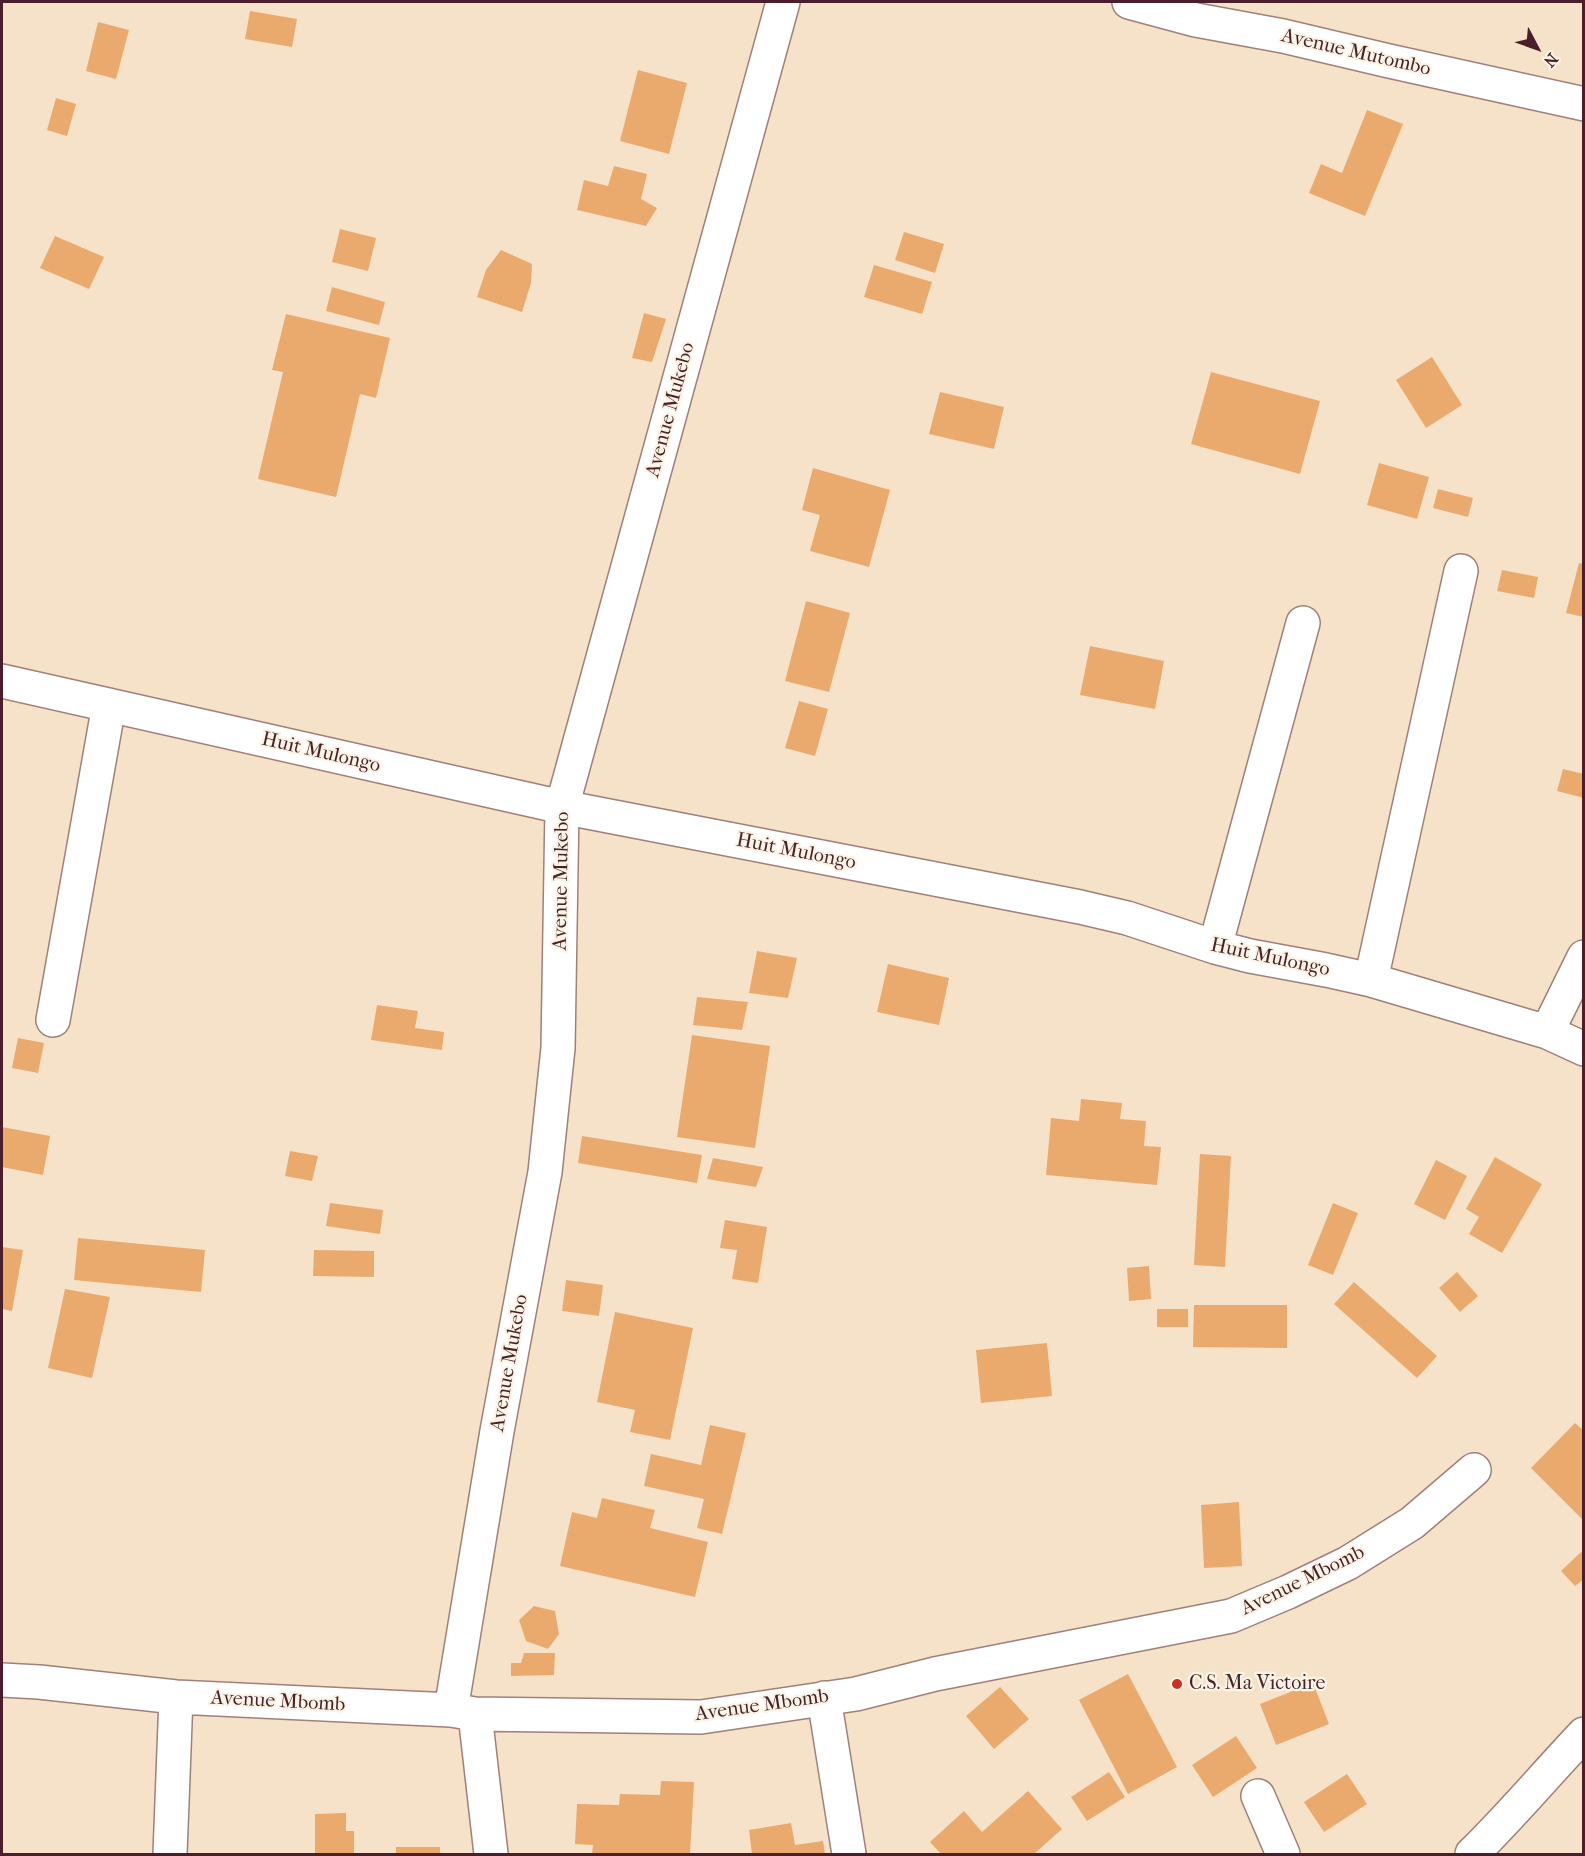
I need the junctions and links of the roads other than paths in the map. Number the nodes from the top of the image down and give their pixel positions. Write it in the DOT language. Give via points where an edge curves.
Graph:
graph roads {
  1 [pos="783,2"];
  2 [pos="1129,2"];
  3 [pos="1584,104"];
  4 [pos="1461,571"];
  5 [pos="1304,623"];
  6 [pos="2,681"];
  7 [pos="109,705"];
  8 [pos="562,807"];
  9 [pos="1215,947"];
  10 [pos="1584,957"];
  11 [pos="1371,980"];
  12 [pos="53,1020"];
  13 [pos="1547,1032"];
  14 [pos="1584,1049"];
  15 [pos="1474,1470"];
  16 [pos="2,1682"];
  17 [pos="176,1697"];
  18 [pos="824,1698"];
  19 [pos="463,1712"];
  20 [pos="1584,1734"];
  21 [pos="1258,1796"];
  22 [pos="170,1854"];
  23 [pos="491,1854"];
  24 [pos="849,1854"];
  25 [pos="1283,1854"];
  26 [pos="1472,1854"];
  1 -- 8 [label="street, Avenue Mukebo"];
  2 -- 3 [label="street, Avenue Mutombo"];
  4 -- 11 [label="street"];
  5 -- 9 [label="street"];
  6 -- 7 [label="street, Huit Mulongo"];
  7 -- 8 [label="street, Huit Mulongo"];
  7 -- 12 [label="street"];
  8 -- 9 [label="street, Huit Mulongo" via="1080,907"];
  8 -- 19 [label="street, Avenue Mukebo" via="558,1048 545,1172 497,1431"];
  9 -- 11 [label="street, Huit Mulongo"];
  10 -- 13 [label="street"];
  11 -- 13 [label="street, Huit Mulongo"];
  13 -- 14 [label="street, Huit Mulongo"];
  15 -- 18 [label="street, Avenue Mbomb" via="1412,1522 1348,1563 1231,1616"];
  16 -- 17 [label="street, Avenue Mbomb" via="39,1682"];
  17 -- 19 [label="street, Avenue Mbomb"];
  17 -- 22 [label="street"];
  18 -- 19 [label="street, Avenue Mbomb" via="701,1717"];
  18 -- 24 [label="street"];
  19 -- 23 [label="street, Avenue Mukebo"];
  20 -- 26 [label="street"];
  21 -- 25 [label="street"];
}
